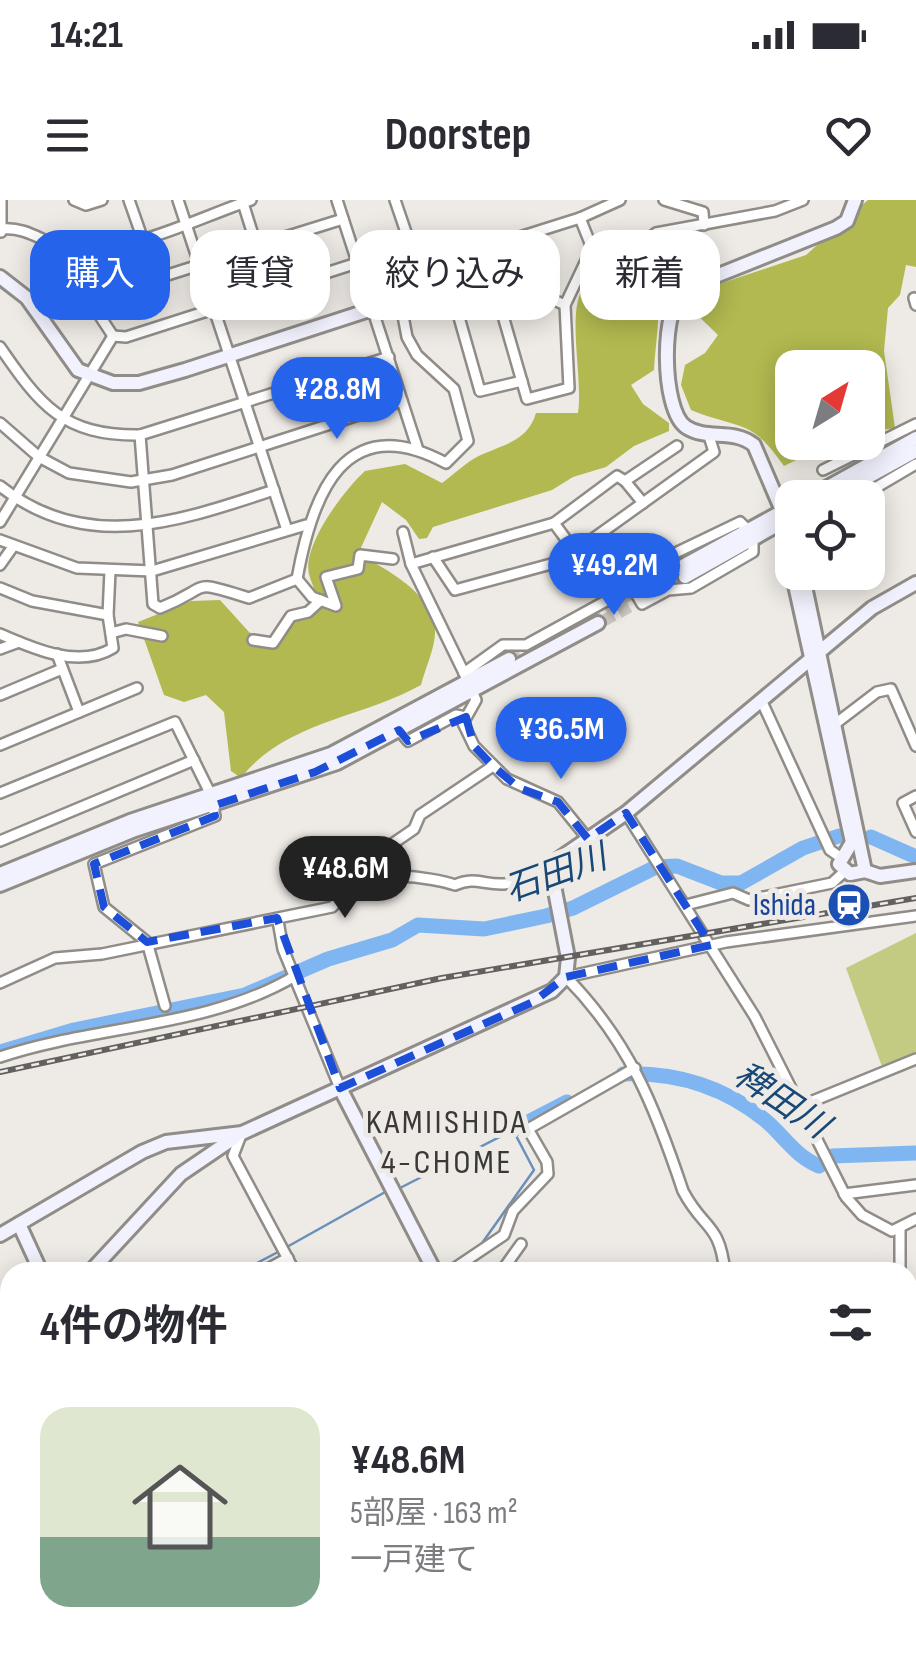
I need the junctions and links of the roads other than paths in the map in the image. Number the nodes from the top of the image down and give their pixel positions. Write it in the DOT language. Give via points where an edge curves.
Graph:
graph roads {
  1 [pos="1,200"];
  2 [pos="74,200"];
  3 [pos="102,200"];
  4 [pos="129,200"];
  5 [pos="178,200"];
  6 [pos="337,200"];
  7 [pos="394,200"];
  8 [pos="620,200"];
  9 [pos="664,200"];
  10 [pos="803,200"];
  11 [pos="855,200"];
  12 [pos="239,202"];
  13 [pos="580,218"];
  14 [pos="343,219"];
  15 [pos="186,222"];
  16 [pos="704,225"];
  17 [pos="140,230"];
  18 [pos="163,230"];
  19 [pos="250,230"];
  20 [pos="308,230"];
  21 [pos="405,230"];
  22 [pos="544,230"];
  23 [pos="585,230"];
  24 [pos="674,230"];
  25 [pos="1,232"];
  26 [pos="30,234"];
  27 [pos="190,234"];
  28 [pos="350,242"];
  29 [pos="580,273"];
  30 [pos="0,277"];
  31 [pos="560,303"];
  32 [pos="565,305"];
  33 [pos="350,315"];
  34 [pos="190,317"];
  35 [pos="103,320"];
  36 [pos="217,320"];
  37 [pos="376,320"];
  38 [pos="404,320"];
  39 [pos="460,320"];
  40 [pos="504,320"];
  41 [pos="113,336"];
  42 [pos="0,346"];
  43 [pos="230,356"];
  44 [pos="389,357"];
  45 [pos="88,376"];
  46 [pos="522,381"];
  47 [pos="402,401"];
  48 [pos="245,403"];
  49 [pos="62,420"];
  50 [pos="0,423"];
  51 [pos="916,424"];
  52 [pos="708,433"];
  53 [pos="140,435"];
  54 [pos="916,438"];
  55 [pos="677,446"];
  56 [pos="260,447"];
  57 [pos="418,450"];
  58 [pos="916,451"];
  59 [pos="39,457"];
  60 [pos="916,464"];
  61 [pos="823,470"];
  62 [pos="145,480"];
  63 [pos="840,480"];
  64 [pos="863,480"];
  65 [pos="625,481"];
  66 [pos="885,482"];
  67 [pos="0,486"];
  68 [pos="775,489"];
  69 [pos="274,490"];
  70 [pos="15,498"];
  71 [pos="643,503"];
  72 [pos="0,522"];
  73 [pos="554,523"];
  74 [pos="775,524"];
  75 [pos="306,525"];
  76 [pos="148,527"];
  77 [pos="287,530"];
  78 [pos="403,532"];
  79 [pos="751,534"];
  80 [pos="0,540"];
  81 [pos="12,548"];
  82 [pos="576,553"];
  83 [pos="433,557"];
  84 [pos="393,559"];
  85 [pos="411,564"];
  86 [pos="0,565"];
  87 [pos="110,572"];
  88 [pos="152,572"];
  89 [pos="682,573"];
  90 [pos="297,579"];
  91 [pos="916,583"];
  92 [pos="632,587"];
  93 [pos="0,588"];
  94 [pos="797,590"];
  95 [pos="805,590"];
  96 [pos="321,600"];
  97 [pos="108,615"];
  98 [pos="598,624"];
  99 [pos="0,634"];
  100 [pos="111,634"];
  101 [pos="162,636"];
  102 [pos="253,640"];
  103 [pos="19,642"];
  104 [pos="0,648"];
  105 [pos="57,654"];
  106 [pos="815,657"];
  107 [pos="509,659"];
  108 [pos="62,670"];
  109 [pos="468,682"];
  110 [pos="137,688"];
  111 [pos="0,695"];
  112 [pos="762,702"];
  113 [pos="79,712"];
  114 [pos="916,716"];
  115 [pos="466,718"];
  116 [pos="905,720"];
  117 [pos="836,724"];
  118 [pos="399,730"];
  119 [pos="0,744"];
  120 [pos="916,746"];
  121 [pos="194,760"];
  122 [pos="493,766"];
  123 [pos="0,793"];
  124 [pos="916,796"];
  125 [pos="212,800"];
  126 [pos="626,813"];
  127 [pos="916,832"];
  128 [pos="588,839"];
  129 [pos="0,842"];
  130 [pos="840,857"];
  131 [pos="550,865"];
  132 [pos="844,871"];
  133 [pos="864,871"];
  134 [pos="916,871"];
  135 [pos="0,874"];
  136 [pos="398,877"];
  137 [pos="0,885"];
  138 [pos="686,905"];
  139 [pos="916,916"];
  140 [pos="278,921"];
  141 [pos="147,942"];
  142 [pos="711,945"];
  143 [pos="295,976"];
  144 [pos="566,977"];
  145 [pos="0,983"];
  146 [pos="165,1006"];
  147 [pos="0,1058"];
  148 [pos="916,1059"];
  149 [pos="635,1068"];
  150 [pos="340,1088"];
  151 [pos="798,1107"];
  152 [pos="242,1133"];
  153 [pos="916,1185"];
  154 [pos="844,1194"];
  155 [pos="916,1219"];
  156 [pos="19,1224"];
  157 [pos="900,1228"];
  158 [pos="0,1235"];
  159 [pos="522,1244"];
  160 [pos="288,1258"];
  161 [pos="36,1262"];
  162 [pos="99,1262"];
  163 [pos="281,1262"];
  164 [pos="290,1262"];
  165 [pos="430,1262"];
  166 [pos="464,1262"];
  167 [pos="508,1262"];
  168 [pos="723,1262"];
  169 [pos="900,1262"];
  1 -- 25 [label="street"];
  2 -- 3 [label="street"];
  4 -- 17 [label="street"];
  5 -- 15 [label="street"];
  6 -- 14 [label="street"];
  7 -- 21 [label="street"];
  8 -- 13 [label="street"];
  9 -- 16 [label="street" via="702,212"];
  10 -- 16 [label="street"];
  11 -- 52 [label="street" via="847,221 836,228 674,297 668,358 674,412 688,429"];
  12 -- 15 [label="street"];
  12 -- 19 [label="street"];
  13 -- 22 [label="street"];
  13 -- 23 [label="street"];
  14 -- 20 [label="street"];
  14 -- 28 [label="street"];
  15 -- 18 [label="street"];
  15 -- 27 [label="street"];
  16 -- 24 [label="street"];
  25 -- 26 [label="street"];
  29 -- 32 [label="street"];
  30 -- 45 [label="street" via="27,298 59,348"];
  31 -- 32 [label="street"];
  32 -- 46 [label="street" via="570,388 527,399"];
  33 -- 43 [label="street"];
  34 -- 41 [label="street"];
  35 -- 41 [label="street"];
  36 -- 43 [label="street"];
  37 -- 44 [label="street"];
  38 -- 57 [label="street" via="418,355 454,389 468,441 446,463"];
  39 -- 46 [label="street" via="480,390"];
  40 -- 46 [label="street"];
  41 -- 45 [label="street"];
  42 -- 49 [label="street" via="28,388"];
  43 -- 45 [label="street" via="139,383"];
  43 -- 48 [label="street"];
  44 -- 47 [label="street"];
  44 -- 48 [label="street"];
  45 -- 49 [label="street"];
  47 -- 56 [label="street"];
  47 -- 57 [label="street"];
  48 -- 53 [label="street"];
  48 -- 56 [label="street"];
  49 -- 53 [label="street" via="94,432"];
  49 -- 59 [label="street"];
  50 -- 59 [label="street"];
  51 -- 61 [label="street"];
  52 -- 68 [label="street" via="736,434 754,445"];
  52 -- 71 [label="street" via="714,452"];
  53 -- 62 [label="street"];
  54 -- 63 [label="street"];
  55 -- 65 [label="street"];
  56 -- 62 [label="street"];
  56 -- 69 [label="street"];
  57 -- 75 [label="street" via="384,445 346,460"];
  58 -- 64 [label="street"];
  59 -- 62 [label="street" via="84,476"];
  59 -- 70 [label="street"];
  60 -- 66 [label="street"];
  62 -- 76 [label="street"];
  65 -- 71 [label="street"];
  65 -- 73 [label="street" via="616,476"];
  67 -- 70 [label="street"];
  69 -- 76 [label="street"];
  69 -- 77 [label="street"];
  70 -- 72 [label="street"];
  70 -- 76 [label="street" via="74,524"];
  71 -- 82 [label="street"];
  73 -- 82 [label="street"];
  73 -- 83 [label="street"];
  74 -- 79 [label="street"];
  75 -- 77 [label="street"];
  75 -- 90 [label="street"];
  76 -- 88 [label="street"];
  77 -- 88 [label="street"];
  78 -- 85 [label="street"];
  79 -- 89 [label="street"];
  79 -- 92 [label="street" via="740,522 671,555"];
  79 -- 92 [label="street" via="753,552 690,588 668,590 642,604"];
  80 -- 81 [label="street"];
  81 -- 86 [label="street"];
  81 -- 87 [label="street"];
  82 -- 83 [label="street" via="455,590"];
  83 -- 85 [label="street"];
  84 -- 96 [label="street" via="360,556 358,569 326,576 336,606"];
  85 -- 109 [label="street"];
  87 -- 88 [label="street"];
  87 -- 97 [label="street"];
  88 -- 90 [label="street" via="153,604 160,608 197,586 249,598"];
  90 -- 96 [label="street"];
  91 -- 106 [label="street" via="872,608"];
  92 -- 109 [label="street" via="526,645 503,645"];
  93 -- 97 [label="street"];
  94 -- 106 [label="street"];
  95 -- 106 [label="street"];
  96 -- 102 [label="street" via="291,616 272,643"];
  97 -- 100 [label="street"];
  98 -- 109 [label="street"];
  99 -- 103 [label="street"];
  100 -- 101 [label="street" via="126,629"];
  100 -- 105 [label="street" via="113,648 97,658"];
  103 -- 104 [label="street"];
  103 -- 105 [label="street"];
  105 -- 108 [label="street"];
  106 -- 112 [label="street"];
  106 -- 117 [label="street"];
  106 -- 130 [label="street" via="852,842"];
  107 -- 109 [label="street"];
  108 -- 111 [label="street"];
  108 -- 113 [label="street"];
  109 -- 115 [label="street" via="476,700"];
  109 -- 118 [label="street"];
  109 -- 125 [label="street" via="331,754"];
  110 -- 113 [label="street"];
  112 -- 126 [label="street"];
  112 -- 130 [label="street" via="830,850"];
  113 -- 119 [label="street"];
  114 -- 116 [label="street"];
  115 -- 118 [label="street" via="456,715 408,741"];
  115 -- 122 [label="street" via="474,746"];
  116 -- 117 [label="street" via="891,688"];
  116 -- 120 [label="street"];
  117 -- 133 [label="street"];
  118 -- 125 [label="street" via="315,772"];
  121 -- 123 [label="street" via="175,722"];
  121 -- 125 [label="street"];
  121 -- 129 [label="street"];
  122 -- 128 [label="street" via="520,788 558,802"];
  122 -- 136 [label="street" via="420,815 414,829 382,851"];
  124 -- 127 [label="street" via="903,803"];
  125 -- 135 [label="street" via="78,840"];
  125 -- 137 [label="street"];
  125 -- 141 [label="street" via="215,816 94,864 104,907"];
  126 -- 128 [label="street"];
  126 -- 138 [label="street"];
  128 -- 131 [label="street"];
  130 -- 132 [label="street"];
  131 -- 136 [label="street" via="505,884"];
  131 -- 144 [label="street"];
  132 -- 133 [label="street"];
  132 -- 138 [label="street" via="832,883 749,900 733,892"];
  133 -- 134 [label="street"];
  136 -- 140 [label="street" via="359,880 332,907"];
  138 -- 142 [label="street"];
  139 -- 142 [label="street"];
  140 -- 141 [label="street"];
  140 -- 143 [label="street"];
  141 -- 145 [label="street" via="55,958"];
  141 -- 146 [label="street"];
  142 -- 144 [label="street"];
  142 -- 151 [label="street" via="756,1017"];
  143 -- 147 [label="street" via="248,1001"];
  143 -- 150 [label="street"];
  144 -- 149 [label="street" via="603,1014"];
  144 -- 150 [label="street" via="533,1002"];
  148 -- 151 [label="street"];
  149 -- 166 [label="street" via="528,1129 548,1174 513,1211 504,1235"];
  149 -- 168 [label="street" via="692,1208 719,1234"];
  150 -- 152 [label="street"];
  150 -- 165 [label="street"];
  151 -- 154 [label="street"];
  152 -- 156 [label="street" via="154,1146"];
  152 -- 160 [label="street" via="233,1156"];
  152 -- 162 [label="street" via="181,1174"];
  153 -- 154 [label="street"];
  154 -- 157 [label="street" via="879,1226"];
  155 -- 157 [label="street"];
  156 -- 158 [label="street"];
  156 -- 161 [label="street"];
  157 -- 169 [label="street"];
  159 -- 167 [label="street"];
  160 -- 163 [label="street"];
  160 -- 164 [label="street"];
}
